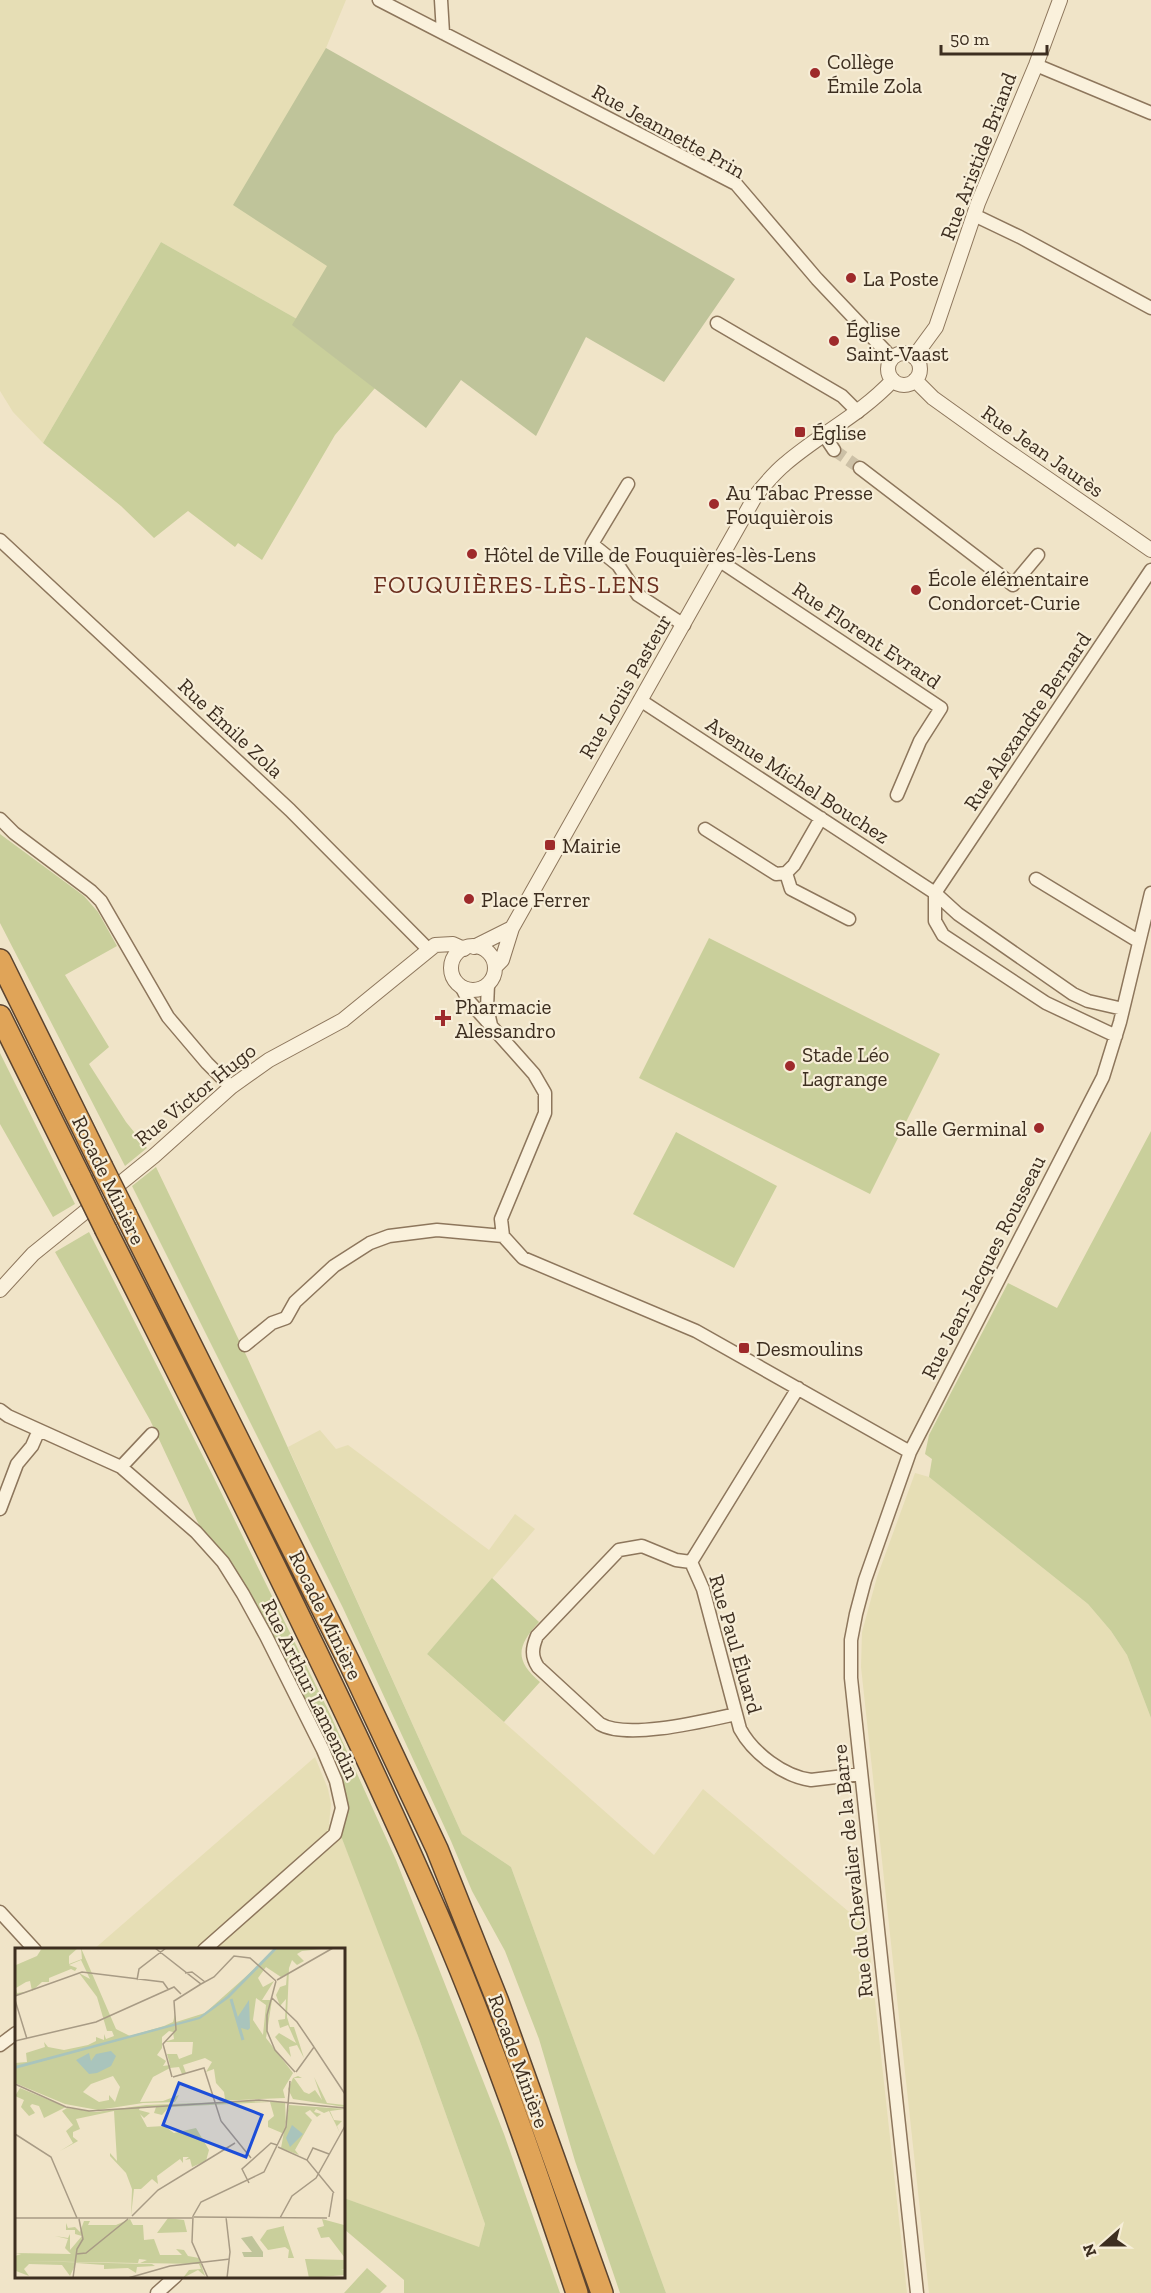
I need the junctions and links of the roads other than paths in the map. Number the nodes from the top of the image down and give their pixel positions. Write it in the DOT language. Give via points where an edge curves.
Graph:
graph roads {
  1 [pos="379,0"];
  2 [pos="441,0"];
  3 [pos="1060,0"];
  4 [pos="443,33"];
  5 [pos="1036,65"];
  6 [pos="1151,113"];
  7 [pos="974,215"];
  8 [pos="1151,308"];
  9 [pos="717,323"];
  10 [pos="914,357"];
  11 [pos="892,358"];
  12 [pos="893,380"];
  13 [pos="915,380"];
  14 [pos="858,412"];
  15 [pos="824,435"];
  16 [pos="834,450"];
  17 [pos="860,468"];
  18 [pos="628,484"];
  19 [pos="0,540"];
  20 [pos="1151,550"];
  21 [pos="1038,555"];
  22 [pos="720,561"];
  23 [pos="1151,570"];
  24 [pos="684,625"];
  25 [pos="640,700"];
  26 [pos="897,795"];
  27 [pos="821,818"];
  28 [pos="0,819"];
  29 [pos="705,829"];
  30 [pos="786,873"];
  31 [pos="1036,879"];
  32 [pos="935,893"];
  33 [pos="1151,893"];
  34 [pos="849,919"];
  35 [pos="512,928"];
  36 [pos="1138,940"];
  37 [pos="469,948"];
  38 [pos="429,950"];
  39 [pos="0,960"];
  40 [pos="495,967"];
  41 [pos="451,969"];
  42 [pos="488,984"];
  43 [pos="461,986"];
  44 [pos="1123,1009"];
  45 [pos="0,1016"];
  46 [pos="491,1025"];
  47 [pos="1116,1036"];
  48 [pos="231,1087"];
  49 [pos="503,1236"];
  50 [pos="0,1290"];
  51 [pos="245,1345"];
  52 [pos="798,1388"];
  53 [pos="0,1410"];
  54 [pos="39,1430"];
  55 [pos="152,1434"];
  56 [pos="909,1452"];
  57 [pos="121,1467"];
  58 [pos="0,1509"];
  59 [pos="691,1562"];
  60 [pos="736,1714"];
  61 [pos="861,1774"];
  62 [pos="0,1912"];
  63 [pos="32,1948"];
  64 [pos="206,1948"];
  65 [pos="15,2033"];
  66 [pos="0,2045"];
  67 [pos="175,2278"];
  68 [pos="157,2293"];
  69 [pos="577,2293"];
  70 [pos="602,2293"];
  71 [pos="917,2293"];
  1 -- 4 [label="street, Rue Jeannette Prin"];
  2 -- 4 [label="street"];
  3 -- 5 [label="street, Rue Aristide Briand"];
  4 -- 11 [label="street, Rue Jeannette Prin" via="736,184 817,279"];
  5 -- 6 [label="street"];
  5 -- 7 [label="street, Rue Aristide Briand"];
  7 -- 8 [label="street"];
  7 -- 10 [label="street, Rue Aristide Briand" via="936,327"];
  9 -- 14 [label="street" via="842,396"];
  10 -- 11 [label="street" via="903,353"];
  10 -- 13 [label="street" via="920,366"];
  11 -- 12 [label="street" via="889,372"];
  12 -- 13 [label="street" via="906,385"];
  12 -- 14 [label="street, Rue Louis Pasteur"];
  13 -- 20 [label="street, Rue Jean Jaurès" via="933,398"];
  14 -- 15 [label="street, Rue Louis Pasteur"];
  15 -- 16 [label="street"];
  15 -- 22 [label="street, Rue Louis Pasteur" via="768,480"];
  17 -- 21 [label="street" via="1013,585"];
  18 -- 24 [label="street" via="592,544 618,565 638,595"];
  19 -- 38 [label="street, Rue Émile Zola" via="290,810"];
  22 -- 24 [label="street, Rue Louis Pasteur"];
  22 -- 26 [label="street, Rue Florent Evrard" via="940,708 920,741"];
  23 -- 32 [label="street, Rue Alexandre Bernard"];
  24 -- 25 [label="street, Rue Louis Pasteur"];
  25 -- 27 [label="street, Avenue Michel Bouchez"];
  25 -- 35 [label="street, Rue Louis Pasteur"];
  27 -- 30 [label="street"];
  27 -- 32 [label="street, Avenue Michel Bouchez"];
  28 -- 48 [label="street" via="101,901 168,1017"];
  29 -- 30 [label="street" via="762,867 776,874"];
  30 -- 34 [label="street" via="791,889"];
  31 -- 36 [label="street"];
  32 -- 44 [label="street, Avenue Michel Bouchez" via="958,914 1073,994"];
  32 -- 47 [label="street" via="935,921 943,935 1046,1003"];
  33 -- 36 [label="street, Rue Jean-Jacques Rousseau"];
  35 -- 37 [label="street"];
  35 -- 40 [label="street, Rue Louis Pasteur" via="502,960"];
  36 -- 44 [label="street, Rue Jean-Jacques Rousseau"];
  37 -- 38 [label="street" via="446,944"];
  37 -- 40 [label="street" via="480,948 490,955"];
  37 -- 41 [label="street" via="456,955"];
  38 -- 41 [label="street"];
  38 -- 48 [label="street, Rue Victor Hugo" via="343,1020 269,1060"];
  39 -- 70 [label="highway, Rocade Minière, bridge" via="350,1664 437,1849 498,2002"];
  40 -- 42 [label="street"];
  41 -- 43 [label="street"];
  42 -- 43 [label="street" via="475,990"];
  42 -- 46 [label="street"];
  43 -- 46 [label="street"];
  44 -- 47 [label="street, Rue Jean-Jacques Rousseau"];
  45 -- 69 [label="highway, Rocade Minière, bridge" via="227,1469 438,1916"];
  46 -- 49 [label="street" via="540,1082 546,1102 545,1113 501,1219"];
  47 -- 56 [label="street, Rue Jean-Jacques Rousseau" via="1103,1077"];
  48 -- 50 [label="street, Rue Victor Hugo" via="154,1156 33,1254"];
  49 -- 51 [label="street" via="437,1230 389,1236 370,1243 334,1266 295,1302 286,1318 272,1323"];
  49 -- 52 [label="street" via="524,1258 696,1332"];
  52 -- 56 [label="street"];
  52 -- 59 [label="street, Rue Paul Éluard"];
  53 -- 54 [label="street, Rue Arthur Lamendin"];
  54 -- 57 [label="street, Rue Arthur Lamendin"];
  54 -- 58 [label="street" via="17,1464"];
  55 -- 57 [label="street"];
  56 -- 61 [label="street, Rue du Chevalier de la Barre" via="865,1580 851,1640"];
  57 -- 64 [label="street, Rue Arthur Lamendin" via="180,1517 223,1562 323,1750 342,1808 335,1834 326,1844"];
  59 -- 60 [label="street, Rue Paul Éluard" via="703,1589"];
  59 -- 60 [label="street" via="642,1546 619,1550 537,1636 532,1658 608,1729 627,1731 688,1724"];
  60 -- 61 [label="street, Rue Paul Éluard" via="748,1741 794,1776 811,1780"];
  61 -- 71 [label="street, Rue du Chevalier de la Barre"];
  62 -- 63 [label="street"];
  65 -- 66 [label="street"];
  67 -- 68 [label="street"];
}
